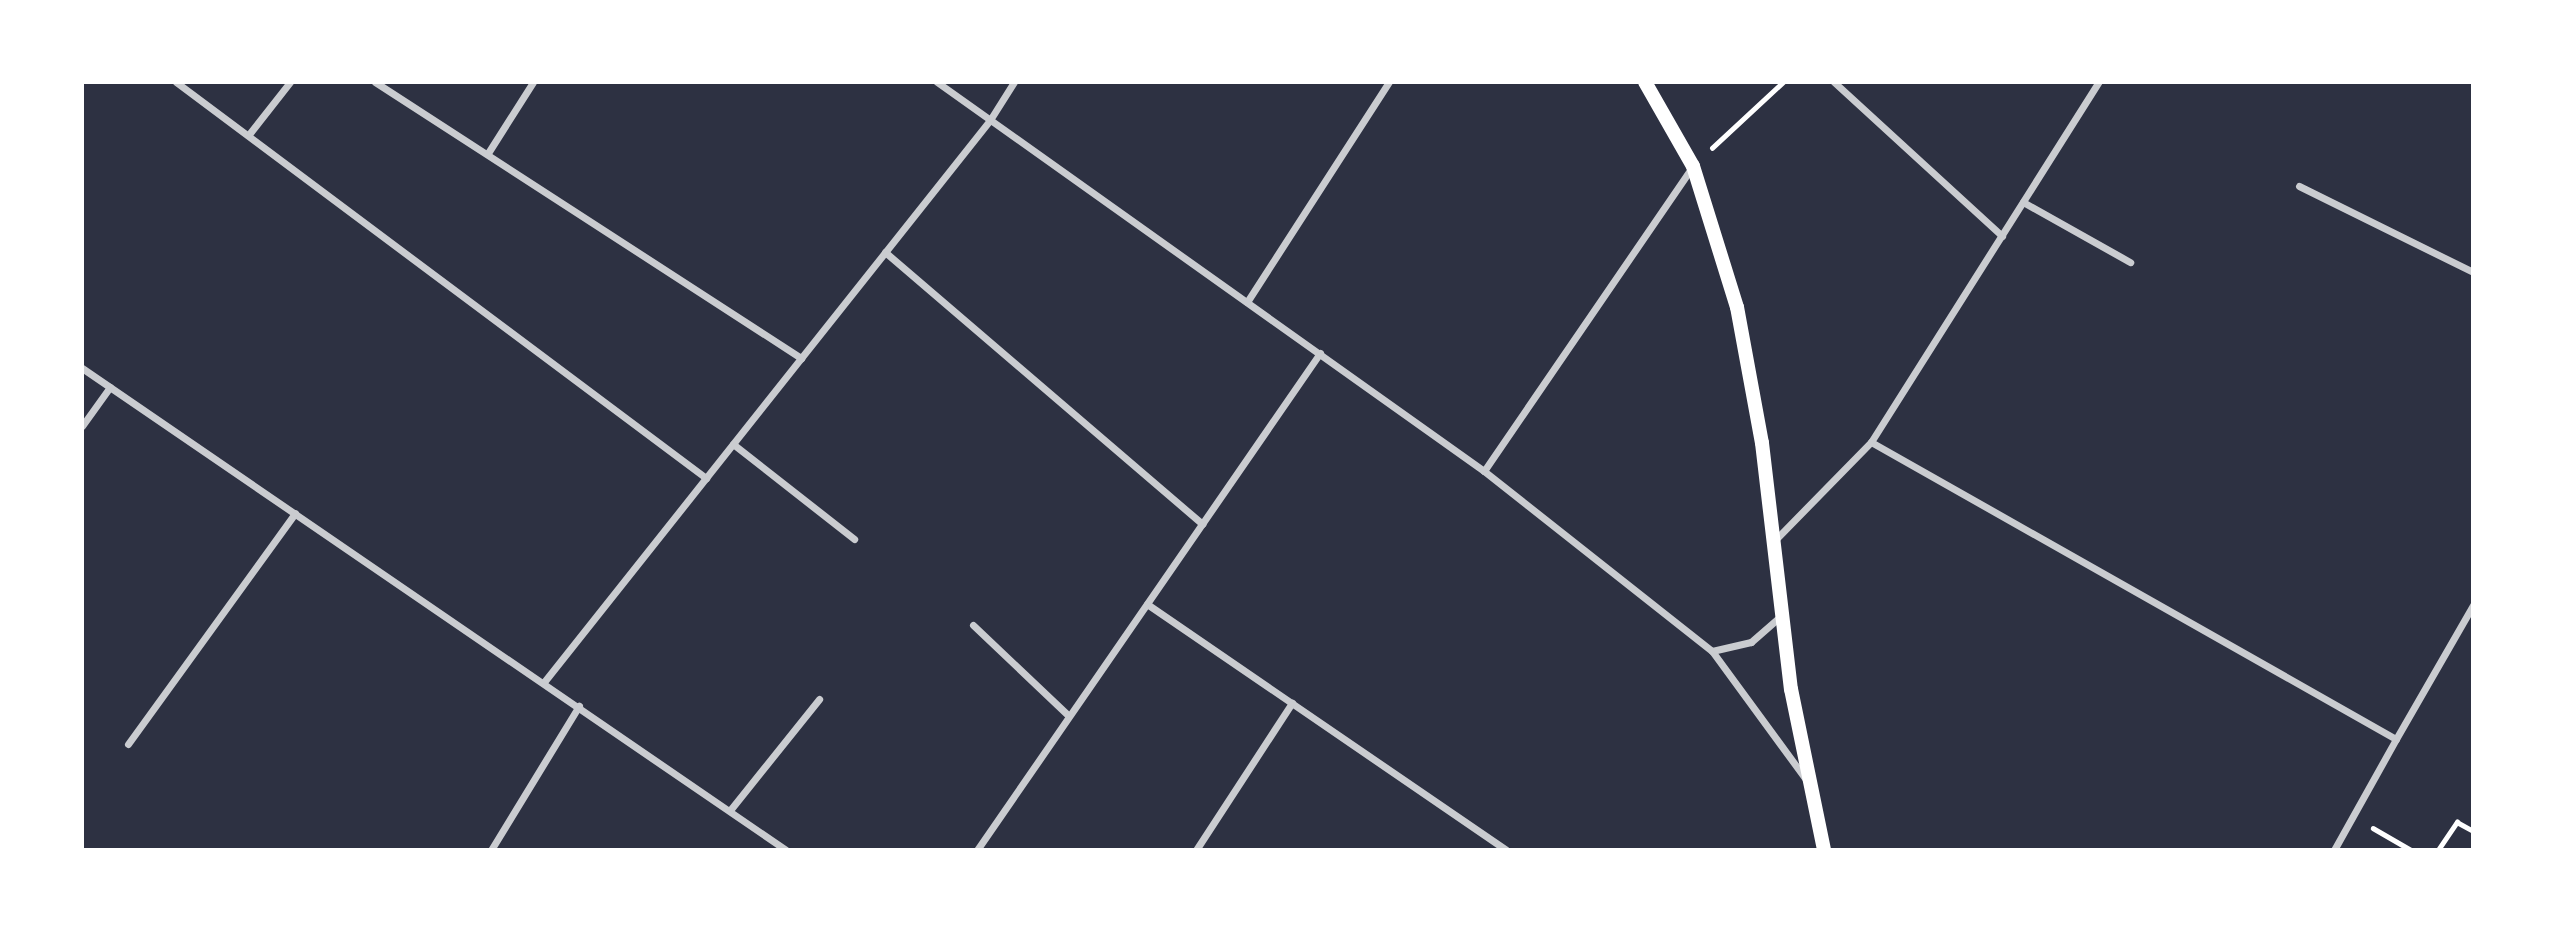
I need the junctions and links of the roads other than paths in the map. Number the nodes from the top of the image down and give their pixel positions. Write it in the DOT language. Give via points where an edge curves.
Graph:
graph roads {
  1 [pos="176,82"];
  2 [pos="290,82"];
  3 [pos="375,82"];
  4 [pos="533,82"];
  5 [pos="937,82"];
  6 [pos="1014,82"];
  7 [pos="1389,82"];
  8 [pos="1645,82"];
  9 [pos="1835,82"];
  10 [pos="2099,82"];
  11 [pos="990,120"];
  12 [pos="250,133"];
  13 [pos="488,153"];
  14 [pos="1693,166"];
  15 [pos="2299,186"];
  16 [pos="2023,202"];
  17 [pos="2002,236"];
  18 [pos="885,252"];
  19 [pos="2130,262"];
  20 [pos="2473,272"];
  21 [pos="1247,302"];
  22 [pos="1320,353"];
  23 [pos="801,358"];
  24 [pos="82,368"];
  25 [pos="110,387"];
  26 [pos="82,426"];
  27 [pos="1871,442"];
  28 [pos="733,444"];
  29 [pos="1485,471"];
  30 [pos="706,478"];
  31 [pos="295,513"];
  32 [pos="1202,524"];
  33 [pos="854,539"];
  34 [pos="1772,543"];
  35 [pos="1147,604"];
  36 [pos="2473,605"];
  37 [pos="1782,615"];
  38 [pos="973,625"];
  39 [pos="1712,651"];
  40 [pos="544,682"];
  41 [pos="819,699"];
  42 [pos="1292,703"];
  43 [pos="579,706"];
  44 [pos="1069,716"];
  45 [pos="2396,739"];
  46 [pos="128,744"];
  47 [pos="1811,788"];
  48 [pos="731,808"];
  49 [pos="491,850"];
  50 [pos="786,850"];
  51 [pos="977,850"];
  52 [pos="1196,850"];
  53 [pos="1506,850"];
  54 [pos="1824,850"];
  55 [pos="2334,850"];
  1 -- 12 [label="street"];
  2 -- 12 [label="street"];
  3 -- 13 [label="street"];
  4 -- 13 [label="street"];
  5 -- 11 [label="street"];
  6 -- 11 [label="street"];
  7 -- 21 [label="street"];
  8 -- 14 [label="main road"];
  9 -- 17 [label="street"];
  10 -- 16 [label="street"];
  11 -- 18 [label="street"];
  11 -- 21 [label="street"];
  12 -- 30 [label="street"];
  13 -- 23 [label="street"];
  14 -- 29 [label="street"];
  14 -- 34 [label="main road" via="1737,307 1762,443"];
  15 -- 20 [label="street"];
  16 -- 17 [label="street"];
  16 -- 19 [label="street"];
  17 -- 27 [label="street"];
  18 -- 23 [label="street"];
  18 -- 32 [label="street"];
  21 -- 22 [label="street"];
  22 -- 29 [label="street"];
  22 -- 32 [label="street"];
  23 -- 28 [label="street"];
  24 -- 25 [label="street"];
  25 -- 26 [label="street"];
  25 -- 31 [label="street"];
  27 -- 34 [label="street"];
  27 -- 45 [label="street"];
  28 -- 30 [label="street"];
  28 -- 33 [label="street"];
  29 -- 39 [label="street"];
  30 -- 40 [label="street"];
  31 -- 40 [label="street"];
  31 -- 46 [label="street"];
  32 -- 35 [label="street"];
  34 -- 37 [label="main road"];
  35 -- 42 [label="street"];
  35 -- 44 [label="street"];
  36 -- 45 [label="street"];
  37 -- 39 [label="street" via="1751,642"];
  37 -- 47 [label="main road"];
  38 -- 44 [label="street"];
  39 -- 47 [label="street"];
  40 -- 43 [label="street"];
  41 -- 48 [label="street"];
  42 -- 52 [label="street"];
  42 -- 53 [label="street"];
  43 -- 48 [label="street"];
  43 -- 49 [label="street"];
  44 -- 51 [label="street"];
  45 -- 55 [label="street"];
  47 -- 54 [label="main road"];
  48 -- 50 [label="street"];
}
